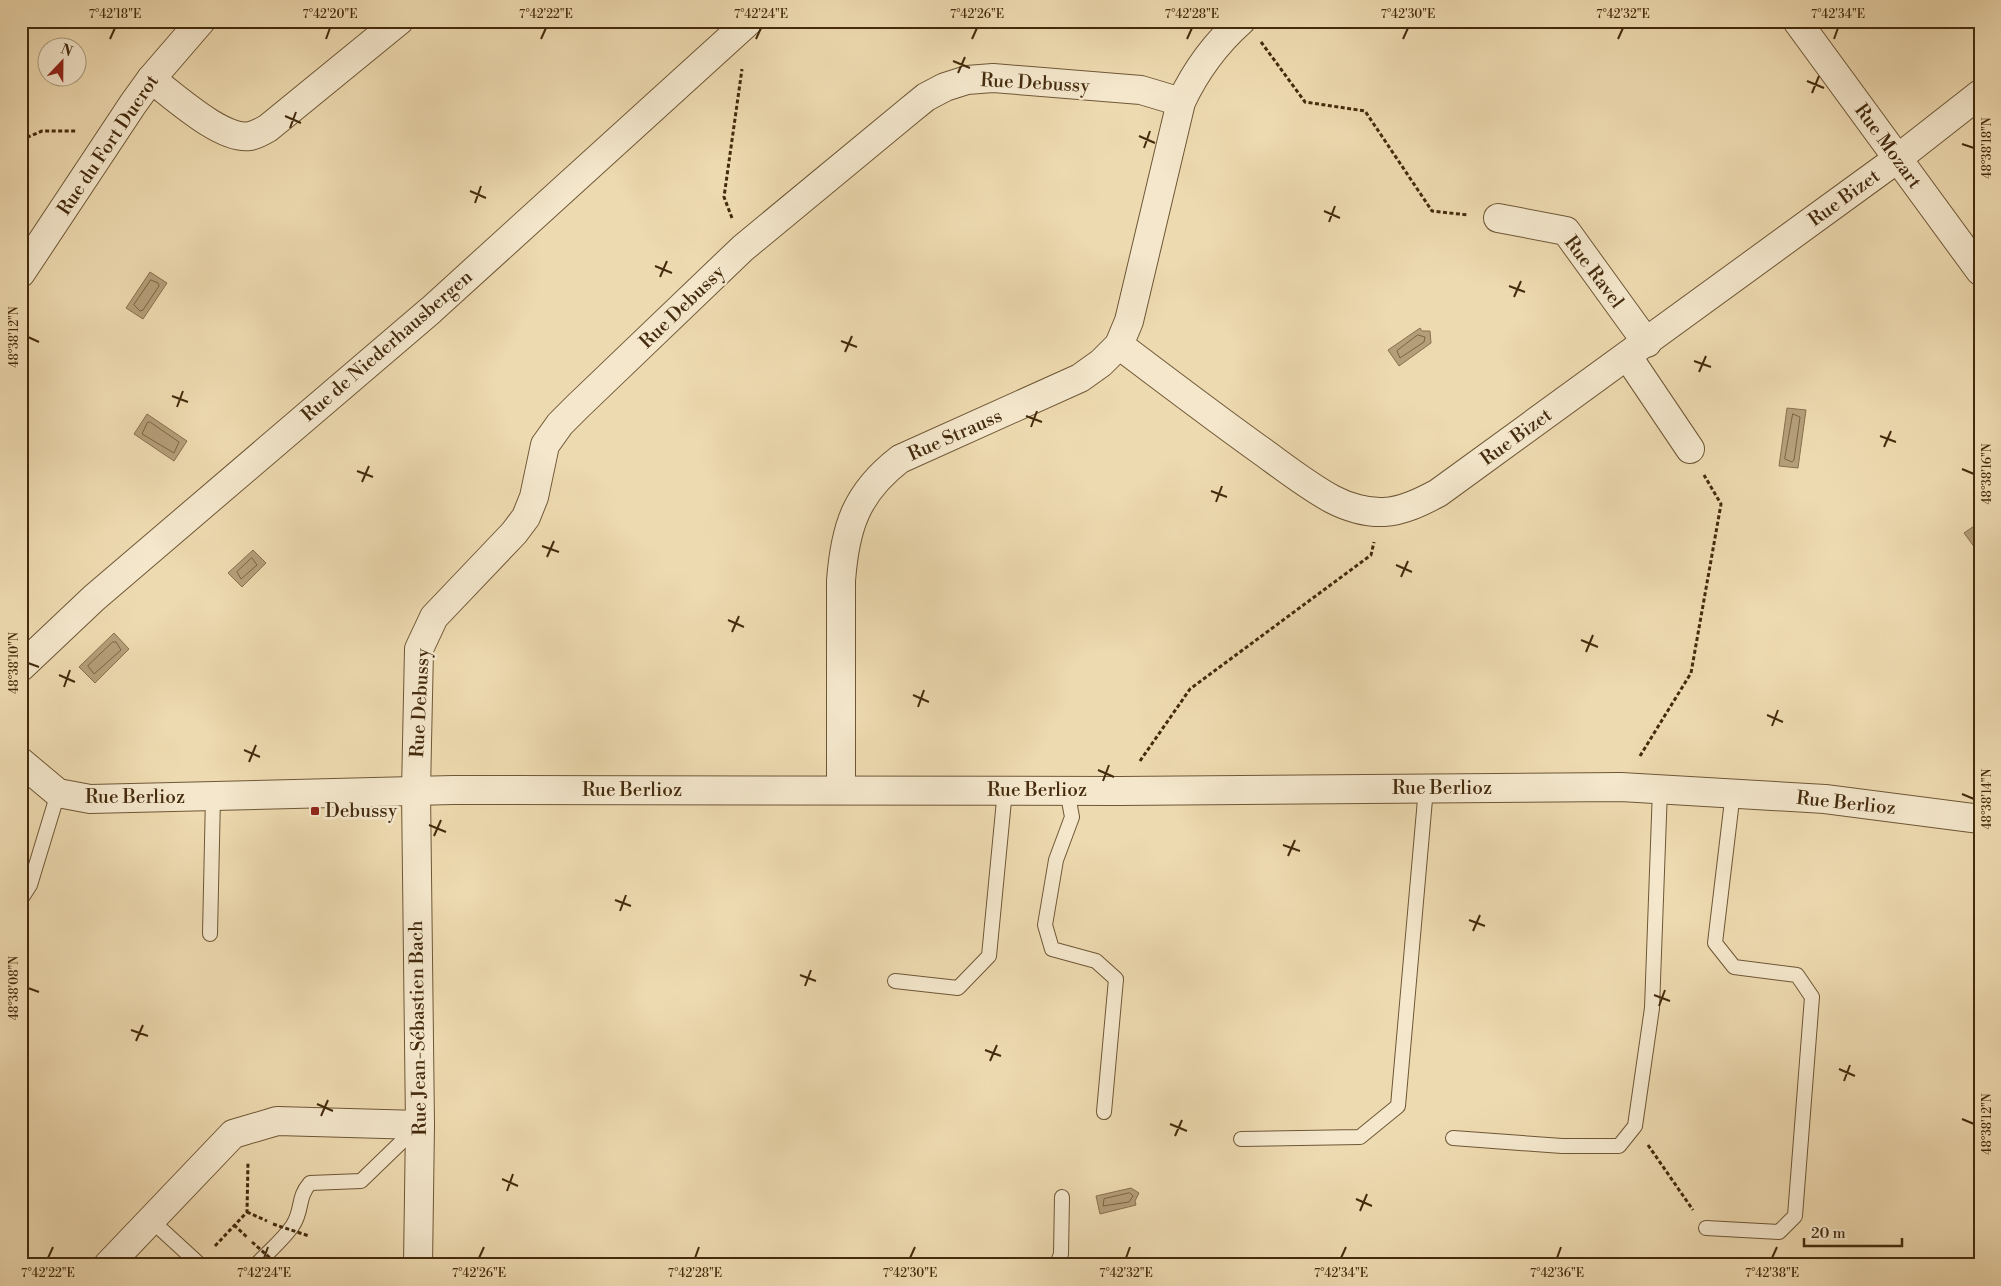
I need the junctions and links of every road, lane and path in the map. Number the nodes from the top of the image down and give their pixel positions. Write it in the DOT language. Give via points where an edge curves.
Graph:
graph roads {
  1 [pos="201,21"];
  2 [pos="399,21"];
  3 [pos="749,21"];
  4 [pos="1797,21"];
  5 [pos="1249,29"];
  6 [pos="727,40"];
  7 [pos="151,79"];
  8 [pos="1980,94"];
  9 [pos="1181,102"];
  10 [pos="112,135"];
  11 [pos="21,140"];
  12 [pos="1897,159"];
  13 [pos="1498,218"];
  14 [pos="743,248"];
  15 [pos="1980,271"];
  16 [pos="21,273"];
  17 [pos="1119,345"];
  18 [pos="1637,350"];
  19 [pos="1690,449"];
  20 [pos="1383,512"];
  21 [pos="21,667"];
  22 [pos="21,762"];
  23 [pos="1621,787"];
  24 [pos="1426,788"];
  25 [pos="841,789"];
  26 [pos="1660,789"];
  27 [pos="1005,790"];
  28 [pos="1067,790"];
  29 [pos="1119,790"];
  30 [pos="416,791"];
  31 [pos="1733,792"];
  32 [pos="58,793"];
  33 [pos="213,796"];
  34 [pos="1980,819"];
  35 [pos="21,899"];
  36 [pos="210,934"];
  37 [pos="895,981"];
  38 [pos="1104,1112"];
  39 [pos="420,1125"];
  40 [pos="1635,1126"];
  41 [pos="249,1129"];
  42 [pos="1452,1138"];
  43 [pos="1241,1139"];
  44 [pos="1062,1197"];
  45 [pos="247,1212"];
  46 [pos="151,1220"];
  47 [pos="234,1225"];
  48 [pos="1706,1228"];
  49 [pos="309,1236"];
  50 [pos="199,1264"];
  51 [pos="108,1265"];
  52 [pos="256,1265"];
  53 [pos="278,1265"];
  54 [pos="418,1265"];
  55 [pos="1057,1265"];
  1 -- 7 [label="street, Rue du Fort Ducrot"];
  2 -- 7 [label="street" via="268,128 250,136 217,128"];
  3 -- 6 [label="street, Rue de Niederhausbergen"];
  4 -- 12 [label="street, Rue Mozart"];
  5 -- 9 [label="street" via="1206,57"];
  5 -- 13 [label="path" via="1305,102 1365,111 1432,212"];
  6 -- 14 [label="path" via="742,66 724,197"];
  6 -- 21 [label="street, Rue de Niederhausbergen" via="431,310 94,598"];
  7 -- 10 [label="street, Rue du Fort Ducrot"];
  8 -- 12 [label="street, Rue Bizet"];
  9 -- 14 [label="street, Rue Debussy" via="1141,90 993,78 967,80 945,87 915,106"];
  9 -- 17 [label="street, Rue Strauss" via="1141,278 1130,321"];
  10 -- 11 [label="path" via="88,131 42,131"];
  10 -- 16 [label="street, Rue du Fort Ducrot"];
  12 -- 15 [label="street, Rue Mozart"];
  12 -- 18 [label="street, Rue Bizet"];
  13 -- 18 [label="street, Rue Ravel" via="1566,232"];
  14 -- 30 [label="street, Rue Debussy" via="560,424 546,445 526,517 434,617 419,649"];
  17 -- 20 [label="street, Rue Bizet" via="1309,485 1333,500"];
  17 -- 25 [label="street, Rue Strauss" via="1102,363 1080,378 900,459 884,472 860,502 849,526 840,581"];
  18 -- 19 [label="street, Rue Ravel"];
  18 -- 20 [label="street, Rue Bizet" via="1438,493 1418,504"];
  19 -- 23 [label="path" via="1721,504 1692,673"];
  20 -- 29 [label="path" via="1370,554 1190,689"];
  22 -- 32 [label="street, Rue Berlioz"];
  23 -- 24 [label="street, Rue Berlioz"];
  23 -- 26 [label="street, Rue Berlioz"];
  24 -- 29 [label="street, Rue Berlioz"];
  24 -- 43 [label="lane" via="1398,1106 1360,1137"];
  25 -- 27 [label="street, Rue Berlioz"];
  25 -- 30 [label="street, Rue Berlioz"];
  26 -- 31 [label="street, Rue Berlioz"];
  26 -- 40 [label="lane" via="1652,1008"];
  27 -- 28 [label="street, Rue Berlioz"];
  27 -- 37 [label="lane" via="989,956 958,988"];
  28 -- 29 [label="street, Rue Berlioz"];
  28 -- 38 [label="lane" via="1072,817 1056,860 1045,925 1052,948 1096,961 1116,979"];
  30 -- 33 [label="street, Rue Berlioz"];
  30 -- 39 [label="street, Rue Jean-Sébastien Bach"];
  31 -- 34 [label="street, Rue Berlioz" via="1825,799"];
  31 -- 48 [label="lane" via="1715,943 1734,967 1797,975 1812,997 1795,1216 1779,1232"];
  32 -- 33 [label="street, Rue Berlioz" via="90,799"];
  32 -- 35 [label="lane, Rue Berlioz" via="30,885"];
  33 -- 36 [label="lane, Rue Berlioz"];
  39 -- 41 [label="street" via="277,1120"];
  39 -- 52 [label="lane" via="361,1181 310,1182 302,1193 293,1226"];
  39 -- 54 [label="street, Rue Jean-Sébastien Bach"];
  40 -- 42 [label="lane" via="1618,1146 1562,1146"];
  40 -- 48 [label="path"];
  41 -- 45 [label="path"];
  41 -- 46 [label="street" via="233,1134"];
  44 -- 55 [label="lane" via="1061,1254"];
  45 -- 47 [label="path"];
  45 -- 49 [label="path, bridge"];
  46 -- 50 [label="lane"];
  46 -- 51 [label="street"];
  47 -- 50 [label="path"];
  47 -- 53 [label="path, bridge"];
}
